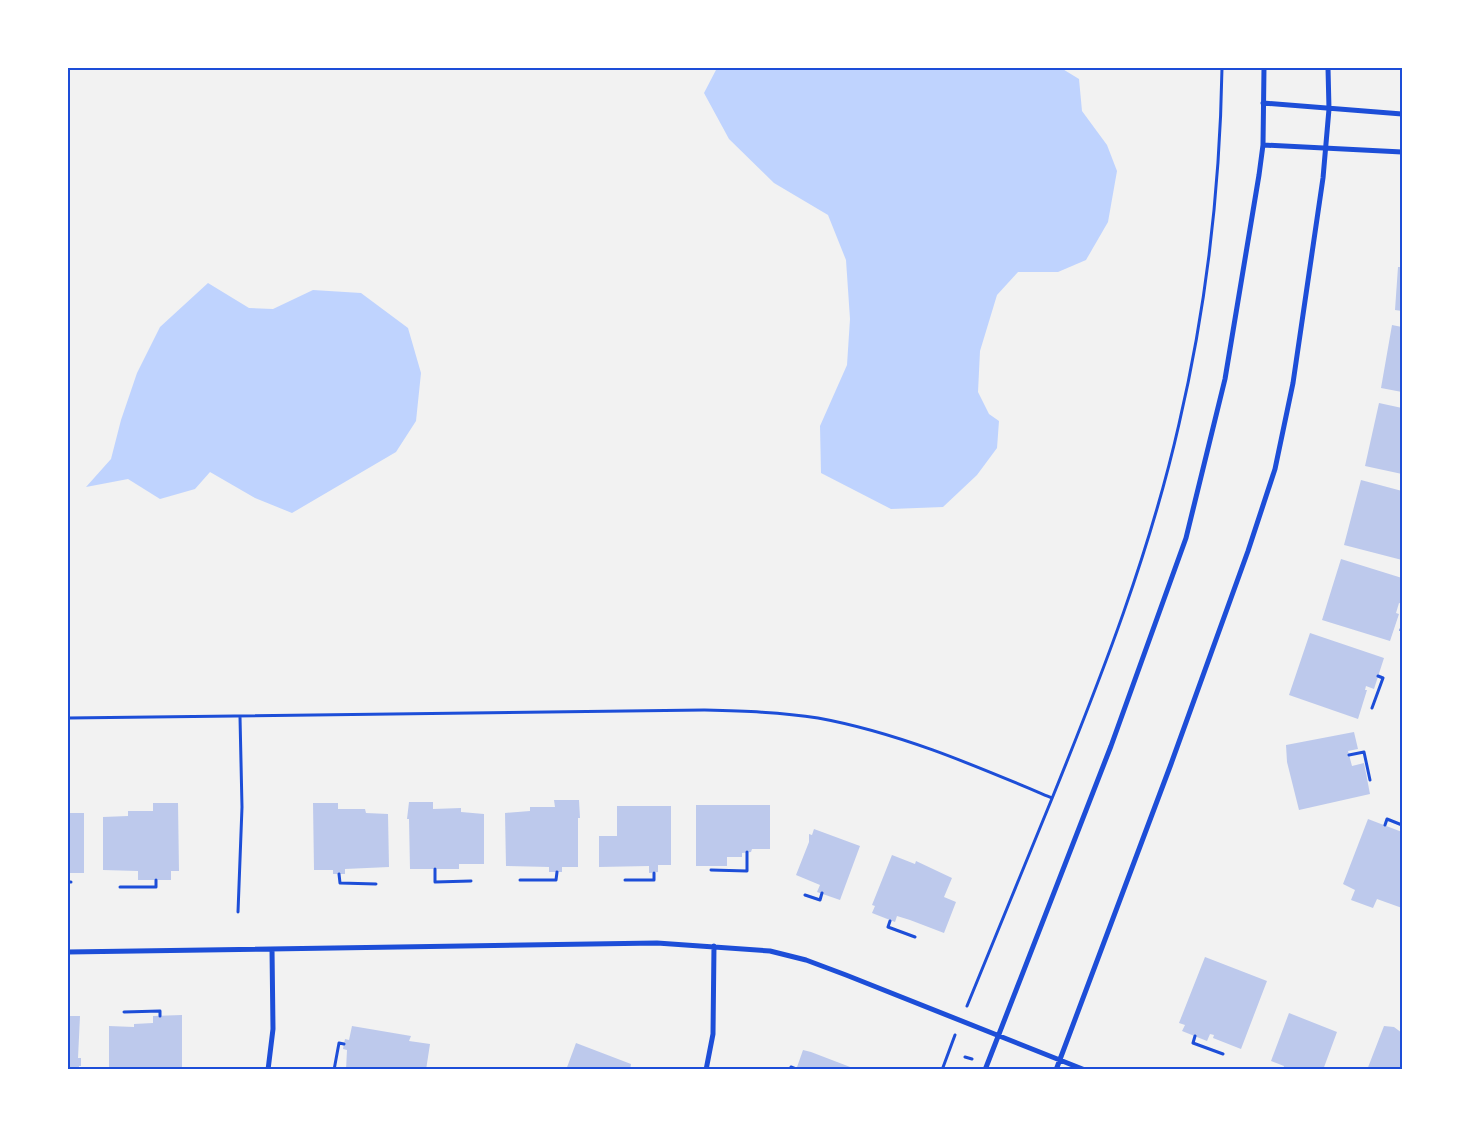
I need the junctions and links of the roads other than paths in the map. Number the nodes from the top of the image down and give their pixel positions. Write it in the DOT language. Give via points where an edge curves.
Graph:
graph roads {
  1 [pos="1264,68"];
  2 [pos="1328,68"];
  3 [pos="1263,103"];
  4 [pos="1329,109"];
  5 [pos="1402,114"];
  6 [pos="1263,145"];
  7 [pos="1326,148"];
  8 [pos="1402,152"];
  9 [pos="714,946"];
  10 [pos="272,949"];
  11 [pos="68,952"];
  12 [pos="998,1036"];
  13 [pos="1060,1060"];
  14 [pos="268,1070"];
  15 [pos="706,1070"];
  16 [pos="985,1070"];
  17 [pos="1056,1070"];
  18 [pos="1084,1070"];
  1 -- 3 [label="street"];
  2 -- 4 [label="street"];
  3 -- 4 [label="street"];
  3 -- 6 [label="street"];
  4 -- 5 [label="street"];
  4 -- 7 [label="street"];
  6 -- 7 [label="street"];
  6 -- 12 [label="street" via="1225,379 1186,538 1111,746"];
  7 -- 8 [label="street"];
  7 -- 13 [label="street" via="1293,383 1275,469 1171,764"];
  9 -- 10 [label="street" via="657,943"];
  9 -- 12 [label="street" via="770,951 806,960"];
  9 -- 15 [label="street" via="713,1034"];
  10 -- 11 [label="street"];
  10 -- 14 [label="street" via="272,1029"];
  12 -- 13 [label="street"];
  12 -- 16 [label="street"];
  13 -- 17 [label="street"];
  13 -- 18 [label="street"];
}
